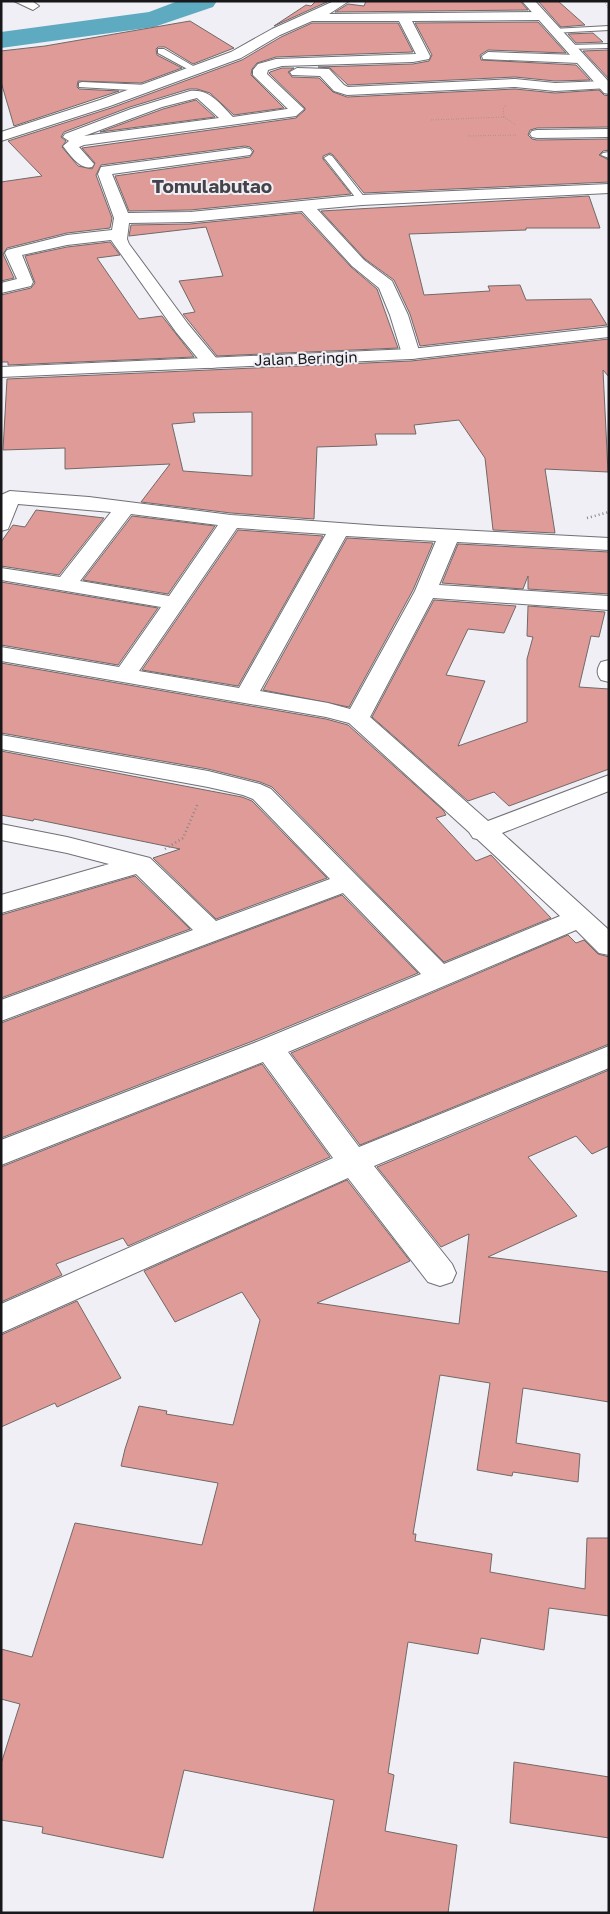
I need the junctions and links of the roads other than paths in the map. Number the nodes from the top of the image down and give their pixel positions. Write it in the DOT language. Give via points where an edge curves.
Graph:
graph roads {
  1 [pos="20,1"];
  2 [pos="343,1"];
  3 [pos="528,1"];
  4 [pos="432,2"];
  5 [pos="33,6"];
  6 [pos="541,16"];
  7 [pos="440,17"];
  8 [pos="308,18"];
  9 [pos="404,18"];
  10 [pos="609,28"];
  11 [pos="553,31"];
  12 [pos="351,45"];
  13 [pos="609,46"];
  14 [pos="568,47"];
  15 [pos="161,51"];
  16 [pos="488,56"];
  17 [pos="356,59"];
  18 [pos="583,63"];
  19 [pos="609,66"];
  20 [pos="196,70"];
  21 [pos="260,75"];
  22 [pos="82,85"];
  23 [pos="148,88"];
  24 [pos="606,88"];
  25 [pos="230,121"];
  26 [pos="194,126"];
  27 [pos="5,132"];
  28 [pos="609,133"];
  29 [pos="537,134"];
  30 [pos="80,141"];
  31 [pos="245,152"];
  32 [pos="223,154"];
  33 [pos="329,158"];
  34 [pos="87,164"];
  35 [pos="609,188"];
  36 [pos="362,200"];
  37 [pos="305,205"];
  38 [pos="121,226"];
  39 [pos="1,288"];
  40 [pos="609,332"];
  41 [pos="412,354"];
  42 [pos="211,363"];
  43 [pos="1,372"];
  44 [pos="126,508"];
  45 [pos="230,521"];
  46 [pos="1,524"];
  47 [pos="339,529"];
  48 [pos="449,536"];
  49 [pos="609,544"];
  50 [pos="1,574"];
  51 [pos="66,584"];
  52 [pos="426,591"];
  53 [pos="174,603"];
  54 [pos="609,603"];
  55 [pos="1,654"];
  56 [pos="609,667"];
  57 [pos="124,675"];
  58 [pos="609,675"];
  59 [pos="246,696"];
  60 [pos="357,718"];
  61 [pos="3,744"];
  62 [pos="609,782"];
  63 [pos="1,832"];
  64 [pos="482,832"];
  65 [pos="141,864"];
  66 [pos="348,882"];
  67 [pos="1,904"];
  68 [pos="578,919"];
  69 [pos="211,932"];
  70 [pos="609,946"];
  71 [pos="440,977"];
  72 [pos="1,1011"];
  73 [pos="269,1048"];
  74 [pos="609,1056"];
  75 [pos="1,1153"];
  76 [pos="352,1162"];
  77 [pos="440,1273"];
  78 [pos="1,1319"];
  1 -- 5 [label="street"];
  2 -- 8 [label="street"];
  3 -- 6 [label="street"];
  4 -- 7 [label="street"];
  6 -- 7 [label="street"];
  6 -- 11 [label="street"];
  7 -- 9 [label="street"];
  8 -- 9 [label="street"];
  8 -- 20 [label="street" via="271,34 236,55"];
  9 -- 17 [label="street" via="424,56"];
  10 -- 11 [label="lane"];
  11 -- 14 [label="street"];
  12 -- 17 [label="street"];
  13 -- 14 [label="lane"];
  14 -- 18 [label="street"];
  15 -- 20 [label="lane"];
  16 -- 18 [label="street" via="515,55"];
  17 -- 21 [label="street" via="281,62 263,67"];
  18 -- 19 [label="street"];
  18 -- 24 [label="street"];
  20 -- 23 [label="street"];
  21 -- 24 [label="street" via="324,72 339,88 347,91 515,84"];
  21 -- 25 [label="street" via="296,111"];
  22 -- 23 [label="lane"];
  23 -- 27 [label="street"];
  25 -- 26 [label="street"];
  25 -- 30 [label="street" via="204,96 196,93 70,137"];
  26 -- 30 [label="street"];
  26 -- 32 [label="street"];
  28 -- 29 [label="street"];
  30 -- 34 [label="street" via="70,146"];
  31 -- 32 [label="street"];
  32 -- 38 [label="street" via="106,170"];
  33 -- 36 [label="lane"];
  35 -- 36 [label="street"];
  36 -- 37 [label="street"];
  37 -- 38 [label="street"];
  37 -- 41 [label="street" via="358,263 386,285"];
  38 -- 39 [label="street" via="17,251 14,257 25,282"];
  38 -- 42 [label="street" via="121,244"];
  40 -- 41 [label="street, Jalan Beringin"];
  41 -- 42 [label="street, Jalan Beringin"];
  42 -- 43 [label="street, Jalan Beringin"];
  44 -- 45 [label="street"];
  44 -- 46 [label="street" via="10,497"];
  44 -- 51 [label="street"];
  45 -- 47 [label="street"];
  45 -- 53 [label="street"];
  47 -- 48 [label="street"];
  47 -- 59 [label="street"];
  48 -- 49 [label="street"];
  48 -- 52 [label="street"];
  50 -- 51 [label="street"];
  51 -- 53 [label="street"];
  52 -- 54 [label="street"];
  52 -- 60 [label="street"];
  53 -- 57 [label="street"];
  55 -- 57 [label="street"];
  56 -- 58 [label="street"];
  57 -- 59 [label="street"];
  59 -- 60 [label="street"];
  60 -- 64 [label="street"];
  61 -- 66 [label="street" via="250,789 262,794"];
  62 -- 64 [label="street"];
  63 -- 65 [label="street"];
  64 -- 68 [label="street"];
  65 -- 67 [label="street"];
  65 -- 69 [label="street"];
  66 -- 69 [label="street"];
  66 -- 71 [label="street"];
  68 -- 70 [label="street"];
  68 -- 71 [label="street"];
  69 -- 72 [label="street"];
  71 -- 73 [label="street"];
  73 -- 75 [label="street"];
  73 -- 76 [label="street"];
  74 -- 76 [label="street"];
  76 -- 77 [label="street"];
  76 -- 78 [label="street"];
}
